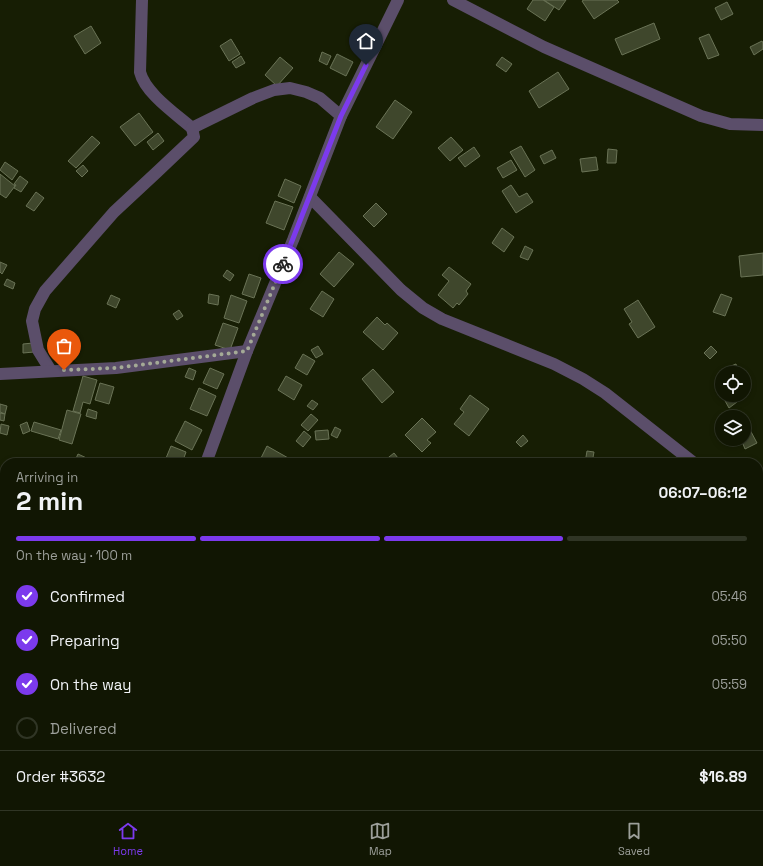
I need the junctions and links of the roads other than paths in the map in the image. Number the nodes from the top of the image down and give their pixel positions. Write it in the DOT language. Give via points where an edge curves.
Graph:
graph roads {
  1 [pos="142,0"];
  2 [pos="398,0"];
  3 [pos="454,0"];
  4 [pos="341,116"];
  5 [pos="763,125"];
  6 [pos="192,128"];
  7 [pos="310,196"];
  8 [pos="247,351"];
  9 [pos="51,371"];
  10 [pos="0,374"];
  11 [pos="208,458"];
  12 [pos="688,458"];
  1 -- 6 [label="street" via="142,79 148,89"];
  2 -- 4 [label="street"];
  3 -- 5 [label="street" via="544,47 701,116 730,124"];
  4 -- 6 [label="street" via="320,98 290,88 274,90 253,98"];
  4 -- 7 [label="street"];
  6 -- 9 [label="street" via="194,137 114,212 45,291 35,309 32,321 38,350"];
  7 -- 8 [label="street"];
  7 -- 12 [label="street" via="401,290 423,308 442,319 554,364 583,379 605,393"];
  8 -- 9 [label="street" via="116,368"];
  8 -- 11 [label="street"];
  9 -- 10 [label="street"];
}
